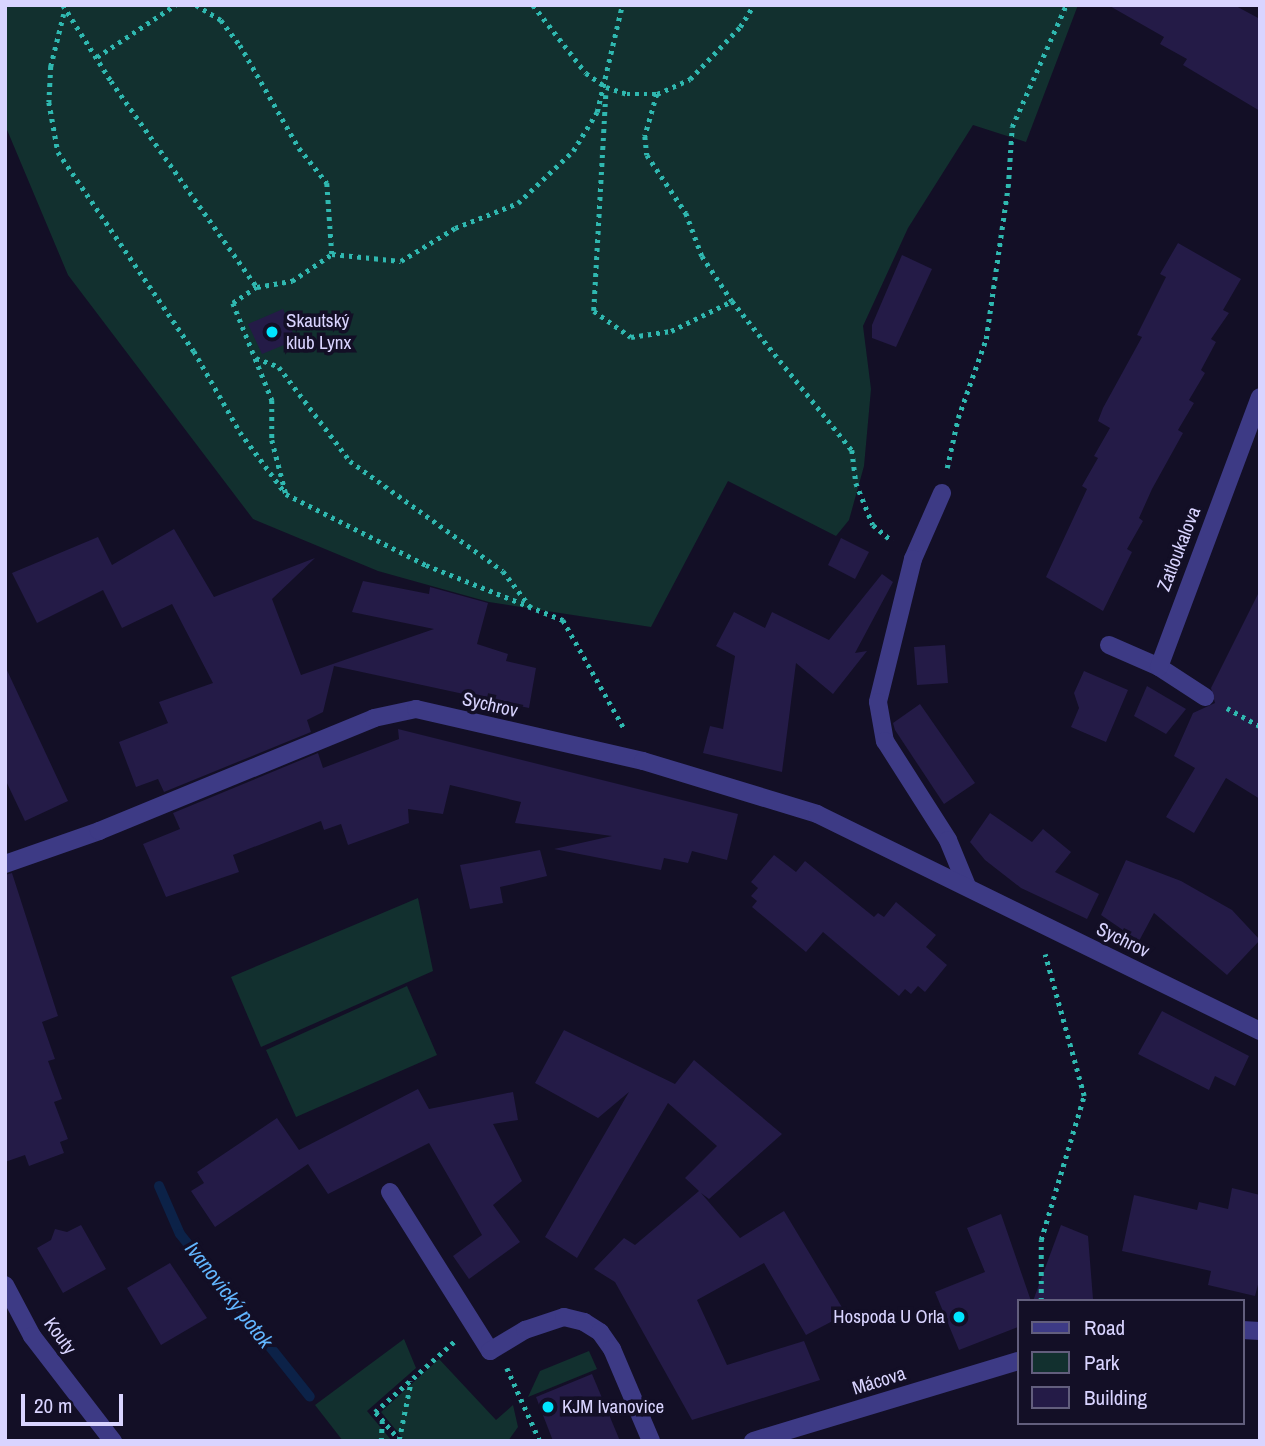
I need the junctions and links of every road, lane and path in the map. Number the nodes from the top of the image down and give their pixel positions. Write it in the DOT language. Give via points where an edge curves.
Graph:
graph roads {
  1 [pos="63,5"];
  2 [pos="175,5"];
  3 [pos="196,5"];
  4 [pos="533,5"];
  5 [pos="622,5"];
  6 [pos="754,5"];
  7 [pos="1066,5"];
  8 [pos="64,13"];
  9 [pos="97,57"];
  10 [pos="606,87"];
  11 [pos="657,94"];
  12 [pos="332,254"];
  13 [pos="257,287"];
  14 [pos="732,301"];
  15 [pos="256,358"];
  16 [pos="1260,397"];
  17 [pos="942,493"];
  18 [pos="286,494"];
  19 [pos="913,559"];
  20 [pos="533,610"];
  21 [pos="1109,645"];
  22 [pos="1159,667"];
  23 [pos="1205,697"];
  24 [pos="1260,726"];
  25 [pos="643,761"];
  26 [pos="5,864"];
  27 [pos="967,886"];
  28 [pos="1040,922"];
  29 [pos="1260,1031"];
  30 [pos="390,1192"];
  31 [pos="5,1285"];
  32 [pos="1041,1299"];
  33 [pos="494,1349"];
  34 [pos="439,1355"];
  35 [pos="1016,1362"];
  36 [pos="411,1380"];
  37 [pos="382,1420"];
  38 [pos="399,1440"];
  39 [pos="113,1441"];
  40 [pos="381,1441"];
  41 [pos="540,1441"];
  42 [pos="651,1441"];
  43 [pos="753,1441"];
  1 -- 8 [label="path"];
  2 -- 9 [label="path"];
  3 -- 12 [label="path" via="221,20 240,45 299,148 327,183"];
  4 -- 10 [label="path" via="586,72"];
  5 -- 10 [label="path"];
  6 -- 11 [label="path" via="740,27 690,79"];
  7 -- 17 [label="path" via="1012,127 988,328 958,418"];
  8 -- 9 [label="path"];
  8 -- 18 [label="path" via="51,66 49,103 58,152 194,351 240,432"];
  9 -- 13 [label="path"];
  10 -- 11 [label="path" via="627,94"];
  10 -- 12 [label="path" via="573,151 518,203 455,228 401,261"];
  10 -- 14 [label="path" via="594,311 631,337 671,331"];
  11 -- 14 [label="path" via="645,136 647,155 686,213 702,256"];
  12 -- 13 [label="path" via="292,281"];
  13 -- 15 [label="path" via="233,303"];
  14 -- 19 [label="path" via="852,450 856,483 873,524"];
  15 -- 18 [label="path" via="272,400 272,440"];
  15 -- 20 [label="path" via="279,367 350,461 503,571"];
  16 -- 22 [label="street, Zatloukalova"];
  17 -- 19 [label="street"];
  18 -- 20 [label="path" via="362,536"];
  19 -- 27 [label="street" via="878,702 885,741 948,840"];
  20 -- 25 [label="path" via="563,620"];
  21 -- 22 [label="street"];
  22 -- 23 [label="street"];
  23 -- 24 [label="path"];
  25 -- 26 [label="street, Sychrov" via="416,709 374,718 99,831"];
  25 -- 27 [label="street, Sychrov" via="817,814"];
  27 -- 28 [label="street, Sychrov"];
  28 -- 29 [label="street, Sychrov"];
  28 -- 32 [label="path" via="1084,1096 1041,1240"];
  30 -- 33 [label="street"];
  31 -- 39 [label="street, Kouty" via="32,1336"];
  33 -- 41 [label="path"];
  33 -- 42 [label="street" via="525,1330 564,1317 584,1322 600,1332 612,1349"];
  34 -- 36 [label="path"];
  35 -- 43 [label="street, Mácova"];
  36 -- 37 [label="path" via="375,1412"];
  36 -- 38 [label="path"];
  37 -- 38 [label="path"];
  37 -- 40 [label="path"];
}
